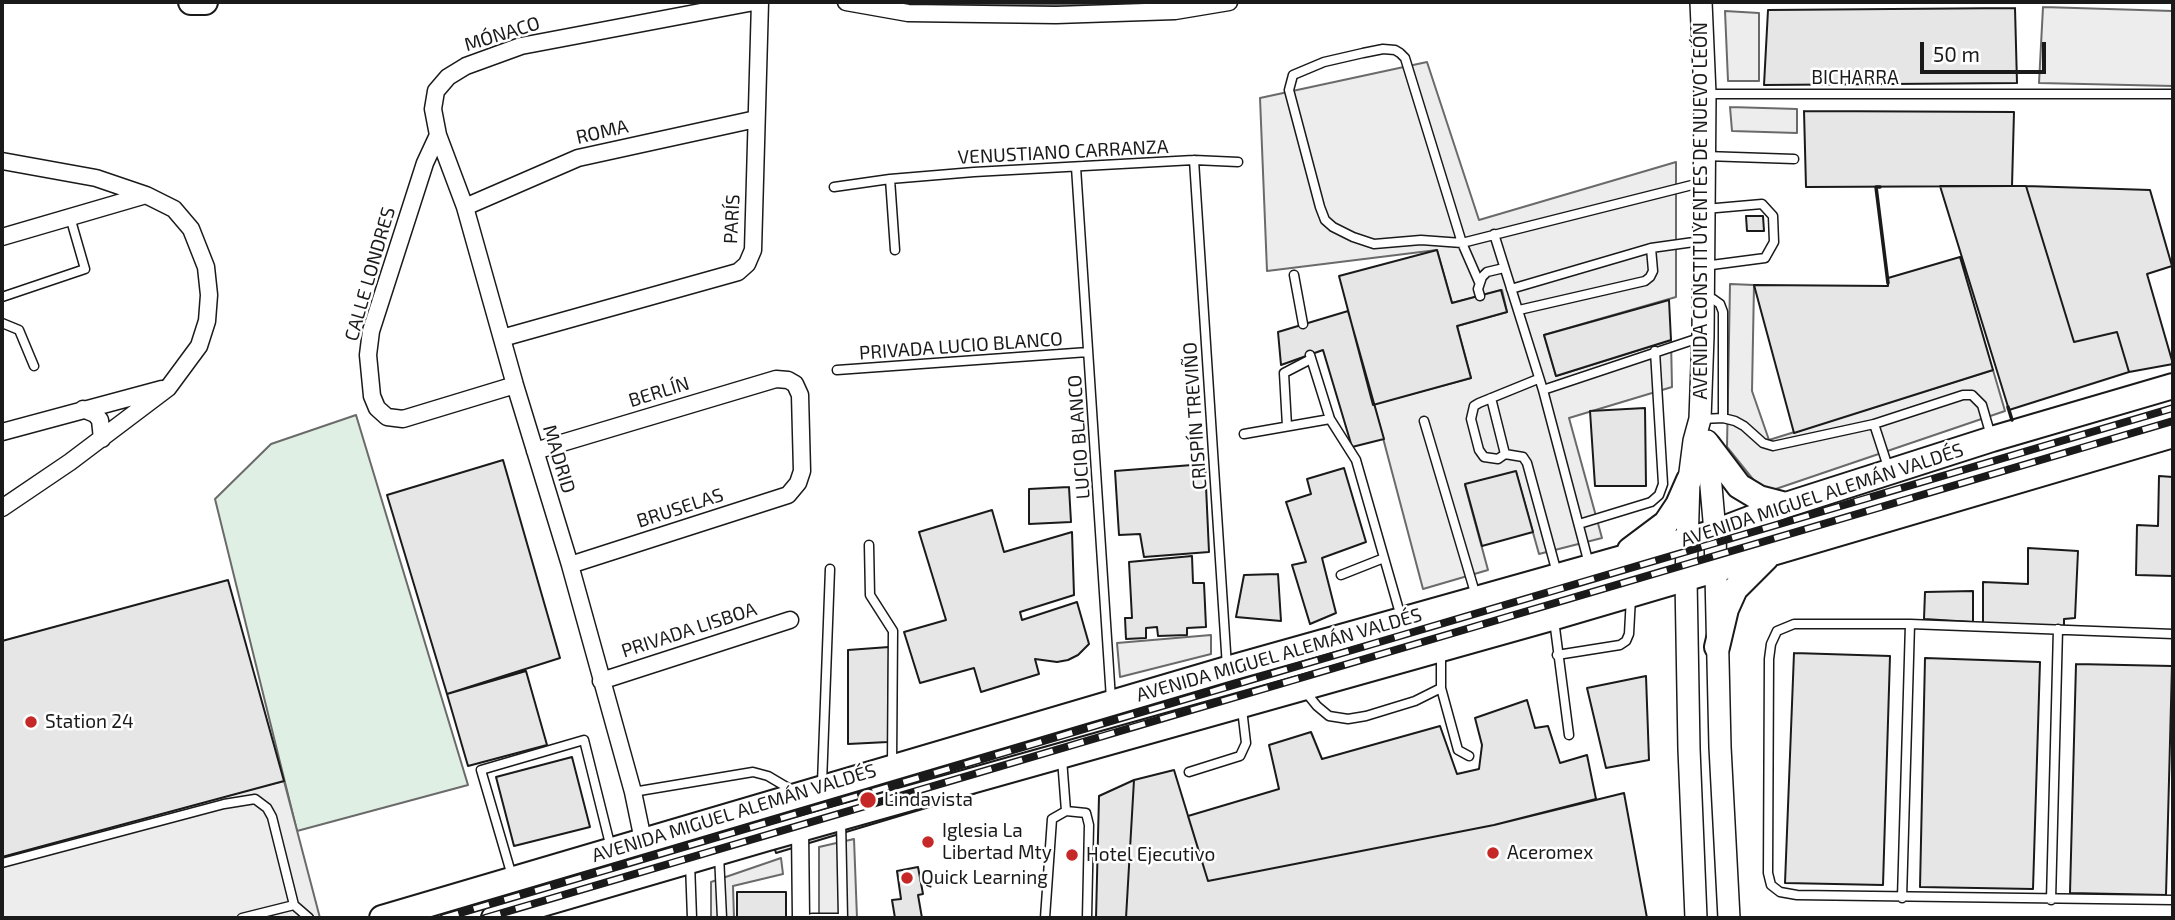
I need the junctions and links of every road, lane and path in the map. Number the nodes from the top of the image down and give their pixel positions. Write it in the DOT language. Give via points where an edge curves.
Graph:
graph roads {
  1 [pos="191,2"];
  2 [pos="205,2"];
  3 [pos="754,2"];
  4 [pos="760,2"];
  5 [pos="846,2"];
  6 [pos="1229,2"];
  7 [pos="1701,2"];
  8 [pos="436,91"];
  9 [pos="1705,94"];
  10 [pos="2173,94"];
  11 [pos="756,120"];
  12 [pos="438,135"];
  13 [pos="1705,156"];
  14 [pos="1794,159"];
  15 [pos="1194,160"];
  16 [pos="2,161"];
  17 [pos="1238,162"];
  18 [pos="1076,167"];
  19 [pos="890,179"];
  20 [pos="1704,182"];
  21 [pos="834,187"];
  22 [pos="146,195"];
  23 [pos="465,207"];
  24 [pos="1704,209"];
  25 [pos="70,217"];
  26 [pos="1494,234"];
  27 [pos="2,237"];
  28 [pos="1704,241"];
  29 [pos="1462,243"];
  30 [pos="1651,247"];
  31 [pos="894,250"];
  32 [pos="1704,266"];
  33 [pos="1504,268"];
  34 [pos="1294,275"];
  35 [pos="1479,282"];
  36 [pos="1513,294"];
  37 [pos="1480,296"];
  38 [pos="2,297"];
  39 [pos="1703,299"];
  40 [pos="1505,305"];
  41 [pos="1519,310"];
  42 [pos="2,323"];
  43 [pos="1303,324"];
  44 [pos="1703,337"];
  45 [pos="502,338"];
  46 [pos="1655,351"];
  47 [pos="1088,352"];
  48 [pos="34,366"];
  49 [pos="837,370"];
  50 [pos="1538,379"];
  51 [pos="515,385"];
  52 [pos="2173,386"];
  53 [pos="168,388"];
  54 [pos="1543,390"];
  55 [pos="1491,398"];
  56 [pos="83,409"];
  57 [pos="1723,418"];
  58 [pos="1330,419"];
  59 [pos="1700,419"];
  60 [pos="1424,421"];
  61 [pos="1874,424"];
  62 [pos="1287,426"];
  63 [pos="2,432"];
  64 [pos="1244,434"];
  65 [pos="2173,435"];
  66 [pos="102,439"];
  67 [pos="1992,439"];
  68 [pos="1708,445"];
  69 [pos="535,451"];
  70 [pos="1505,454"];
  71 [pos="1890,473"];
  72 [pos="1689,480"];
  73 [pos="799,483"];
  74 [pos="1786,505"];
  75 [pos="2,508"];
  76 [pos="1578,524"];
  77 [pos="1715,532"];
  78 [pos="1688,540"];
  79 [pos="869,545"];
  80 [pos="1770,554"];
  81 [pos="1384,558"];
  82 [pos="1618,559"];
  83 [pos="570,565"];
  84 [pos="1589,567"];
  85 [pos="830,569"];
  86 [pos="1715,570"];
  87 [pos="1341,575"];
  88 [pos="1558,576"];
  89 [pos="1686,579"];
  90 [pos="1632,594"];
  91 [pos="1477,599"];
  92 [pos="1554,617"];
  93 [pos="790,620"];
  94 [pos="1402,620"];
  95 [pos="1910,624"];
  96 [pos="2057,629"];
  97 [pos="2173,634"];
  98 [pos="1717,647"];
  99 [pos="1441,648"];
  100 [pos="1557,655"];
  101 [pos="1227,669"];
  102 [pos="601,681"];
  103 [pos="1302,688"];
  104 [pos="1441,688"];
  105 [pos="1111,704"];
  106 [pos="1241,705"];
  107 [pos="1569,735"];
  108 [pos="1061,756"];
  109 [pos="1469,756"];
  110 [pos="892,766"];
  111 [pos="1189,772"];
  112 [pos="811,791"];
  113 [pos="633,792"];
  114 [pos="1066,811"];
  115 [pos="841,818"];
  116 [pos="800,830"];
  117 [pos="768,838"];
  118 [pos="643,841"];
  119 [pos="612,850"];
  120 [pos="719,852"];
  121 [pos="690,860"];
  122 [pos="2,863"];
  123 [pos="513,879"];
  124 [pos="1902,898"];
  125 [pos="2051,900"];
  126 [pos="2173,900"];
  127 [pos="294,905"];
  128 [pos="553,905"];
  129 [pos="254,917"];
  130 [pos="242,918"];
  131 [pos="309,918"];
  132 [pos="382,918"];
  133 [pos="494,918"];
  134 [pos="692,918"];
  135 [pos="722,918"];
  136 [pos="801,918"];
  137 [pos="812,918"];
  138 [pos="843,918"];
  139 [pos="1045,918"];
  140 [pos="1087,918"];
  141 [pos="1696,918"];
  142 [pos="1729,918"];
  1 -- 2 [label="highway"];
  3 -- 8 [label="street, MÓNACO" via="521,46 466,66"];
  4 -- 11 [label="street, PARÍS"];
  5 -- 6 [label="street" via="908,13 1056,15 1175,11"];
  7 -- 9 [label="main road, AVENIDA CONSTITUYENTES DE NUEVO LEÓN"];
  8 -- 12 [label="street, MADRID" via="433,108"];
  9 -- 10 [label="lane, BICHARRA"];
  9 -- 13 [label="main road, AVENIDA CONSTITUYENTES DE NUEVO LEÓN"];
  11 -- 23 [label="street, ROMA" via="578,158"];
  11 -- 45 [label="street, PARÍS" via="753,250 738,272"];
  12 -- 23 [label="street, MADRID"];
  12 -- 51 [label="street, CALLE LONDRES" via="371,331 372,396 387,418 403,419"];
  13 -- 14 [label="lane"];
  13 -- 20 [label="main road, AVENIDA CONSTITUYENTES DE NUEVO LEÓN"];
  15 -- 17 [label="lane, VENUSTIANO CARRANZA"];
  15 -- 18 [label="lane, VENUSTIANO CARRANZA"];
  15 -- 101 [label="lane, CRISPÍN TREVIÑO"];
  16 -- 22 [label="street" via="96,178"];
  18 -- 19 [label="lane, VENUSTIANO CARRANZA"];
  18 -- 47 [label="lane, LUCIO BLANCO"];
  19 -- 21 [label="lane, VENUSTIANO CARRANZA"];
  19 -- 31 [label="lane"];
  20 -- 24 [label="main road, AVENIDA CONSTITUYENTES DE NUEVO LEÓN"];
  20 -- 26 [label="lane"];
  22 -- 25 [label="street"];
  22 -- 53 [label="street" via="174,209 191,229 206,267 207,321 199,345"];
  23 -- 45 [label="street, MADRID"];
  24 -- 28 [label="main road, AVENIDA CONSTITUYENTES DE NUEVO LEÓN"];
  24 -- 32 [label="lane" via="1762,204 1773,216 1774,242 1765,258"];
  25 -- 27 [label="street"];
  25 -- 38 [label="lane" via="85,269"];
  26 -- 29 [label="lane"];
  26 -- 33 [label="lane"];
  28 -- 30 [label="lane"];
  28 -- 32 [label="main road, AVENIDA CONSTITUYENTES DE NUEVO LEÓN"];
  29 -- 29 [label="lane" via="1400,53 1389,49 1363,53 1293,75 1289,90 1325,220 1374,244"];
  29 -- 35 [label="lane"];
  30 -- 36 [label="lane"];
  30 -- 41 [label="lane" via="1653,271 1645,281"];
  32 -- 39 [label="main road, AVENIDA CONSTITUYENTES DE NUEVO LEÓN"];
  33 -- 35 [label="lane" via="1488,272"];
  33 -- 36 [label="lane"];
  34 -- 43 [label="lane"];
  35 -- 37 [label="lane"];
  36 -- 40 [label="lane"];
  36 -- 41 [label="lane"];
  39 -- 44 [label="main road, AVENIDA CONSTITUYENTES DE NUEVO LEÓN"];
  39 -- 57 [label="lane" via="1713,299 1724,312"];
  41 -- 50 [label="lane"];
  42 -- 48 [label="lane" via="19,330"];
  44 -- 46 [label="lane"];
  44 -- 59 [label="main road, AVENIDA CONSTITUYENTES DE NUEVO LEÓN"];
  45 -- 51 [label="street, MADRID"];
  46 -- 54 [label="lane"];
  46 -- 76 [label="lane" via="1663,484 1659,495 1651,502"];
  47 -- 49 [label="lane, PRIVADA LUCIO BLANCO"];
  47 -- 105 [label="lane, LUCIO BLANCO"];
  50 -- 54 [label="lane"];
  50 -- 55 [label="lane"];
  51 -- 69 [label="street, MADRID"];
  52 -- 67 [label="highway, AVENIDA MIGUEL ALEMÁN VALDÉS"];
  53 -- 56 [label="street"];
  53 -- 66 [label="street"];
  54 -- 76 [label="lane"];
  55 -- 70 [label="lane"];
  55 -- 70 [label="lane" via="1474,406 1471,419 1484,457 1498,459"];
  56 -- 63 [label="street"];
  56 -- 66 [label="street" via="100,420"];
  57 -- 59 [label="lane"];
  57 -- 61 [label="lane" via="1773,446"];
  58 -- 62 [label="lane"];
  58 -- 62 [label="lane" via="1310,357 1284,373"];
  58 -- 81 [label="lane" via="1356,460"];
  59 -- 68 [label="main road, AVENIDA CONSTITUYENTES DE NUEVO LEÓN"];
  59 -- 72 [label="main road, AVENIDA CONSTITUYENTES DE NUEVO LEÓN"];
  60 -- 91 [label="lane"];
  61 -- 67 [label="lane" via="1972,395 1982,405"];
  61 -- 71 [label="lane"];
  62 -- 64 [label="lane"];
  65 -- 80 [label="highway, AVENIDA MIGUEL ALEMÁN VALDÉS"];
  66 -- 75 [label="street"];
  67 -- 71 [label="highway, AVENIDA MIGUEL ALEMÁN VALDÉS"];
  68 -- 74 [label="highway" via="1739,486 1759,498"];
  68 -- 77 [label="main road, AVENIDA CONSTITUYENTES DE NUEVO LEÓN"];
  69 -- 73 [label="street, BERLÍN" via="776,379 788,380 800,395"];
  69 -- 83 [label="street, MADRID"];
  70 -- 88 [label="lane" via="1523,457 1527,463"];
  71 -- 74 [label="highway, AVENIDA MIGUEL ALEMÁN VALDÉS"];
  72 -- 78 [label="main road, AVENIDA CONSTITUYENTES DE NUEVO LEÓN"];
  72 -- 82 [label="highway" via="1666,523"];
  73 -- 83 [label="street, BRUSELAS" via="788,495"];
  74 -- 77 [label="highway, AVENIDA MIGUEL ALEMÁN VALDÉS"];
  76 -- 84 [label="lane"];
  77 -- 78 [label="highway, AVENIDA MIGUEL ALEMÁN VALDÉS"];
  77 -- 86 [label="main road, AVENIDA CONSTITUYENTES DE NUEVO LEÓN"];
  78 -- 82 [label="highway, AVENIDA MIGUEL ALEMÁN VALDÉS"];
  78 -- 89 [label="main road, AVENIDA CONSTITUYENTES DE NUEVO LEÓN"];
  79 -- 110 [label="lane" via="870,595 893,631"];
  80 -- 86 [label="highway, AVENIDA MIGUEL ALEMÁN VALDÉS"];
  80 -- 98 [label="highway" via="1735,589"];
  81 -- 87 [label="lane"];
  81 -- 94 [label="lane"];
  82 -- 84 [label="highway, AVENIDA MIGUEL ALEMÁN VALDÉS"];
  83 -- 102 [label="street, MADRID"];
  84 -- 88 [label="highway, AVENIDA MIGUEL ALEMÁN VALDÉS"];
  85 -- 112 [label="lane"];
  86 -- 89 [label="highway, AVENIDA MIGUEL ALEMÁN VALDÉS"];
  86 -- 98 [label="main road, AVENIDA CONSTITUYENTES DE NUEVO LEÓN"];
  88 -- 91 [label="highway, AVENIDA MIGUEL ALEMÁN VALDÉS"];
  89 -- 90 [label="highway, AVENIDA MIGUEL ALEMÁN VALDÉS"];
  89 -- 141 [label="main road, AVENIDA CONSTITUYENTES DE NUEVO LEÓN"];
  90 -- 92 [label="highway, AVENIDA MIGUEL ALEMÁN VALDÉS"];
  90 -- 100 [label="lane" via="1626,641"];
  91 -- 94 [label="highway, AVENIDA MIGUEL ALEMÁN VALDÉS"];
  92 -- 99 [label="highway, AVENIDA MIGUEL ALEMÁN VALDÉS"];
  92 -- 100 [label="lane"];
  93 -- 102 [label="street, PRIVADA LISBOA"];
  94 -- 101 [label="highway, AVENIDA MIGUEL ALEMÁN VALDÉS"];
  95 -- 96 [label="lane"];
  95 -- 124 [label="lane"];
  95 -- 124 [label="lane" via="1794,624 1777,631 1769,659 1771,885 1797,895"];
  96 -- 97 [label="lane"];
  96 -- 125 [label="lane"];
  98 -- 142 [label="main road, AVENIDA CONSTITUYENTES DE NUEVO LEÓN"];
  99 -- 103 [label="highway, AVENIDA MIGUEL ALEMÁN VALDÉS"];
  99 -- 104 [label="lane"];
  100 -- 107 [label="lane"];
  101 -- 105 [label="highway, AVENIDA MIGUEL ALEMÁN VALDÉS"];
  102 -- 113 [label="street, MADRID"];
  103 -- 104 [label="lane" via="1329,716 1348,719 1415,701"];
  103 -- 106 [label="highway, AVENIDA MIGUEL ALEMÁN VALDÉS"];
  104 -- 109 [label="lane" via="1458,750"];
  105 -- 110 [label="highway, AVENIDA MIGUEL ALEMÁN VALDÉS"];
  106 -- 108 [label="highway, AVENIDA MIGUEL ALEMÁN VALDÉS"];
  106 -- 111 [label="lane" via="1246,743 1240,756"];
  108 -- 114 [label="lane"];
  108 -- 115 [label="highway, AVENIDA MIGUEL ALEMÁN VALDÉS"];
  110 -- 112 [label="highway, AVENIDA MIGUEL ALEMÁN VALDÉS"];
  110 -- 116 [label="highway" via="883,784 807,813"];
  112 -- 113 [label="lane" via="752,772"];
  112 -- 118 [label="highway, AVENIDA MIGUEL ALEMÁN VALDÉS"];
  113 -- 118 [label="street, MADRID"];
  114 -- 139 [label="lane" via="1052,819"];
  114 -- 140 [label="lane" via="1086,813 1089,825"];
  115 -- 116 [label="highway, AVENIDA MIGUEL ALEMÁN VALDÉS"];
  115 -- 138 [label="lane"];
  116 -- 117 [label="highway, AVENIDA MIGUEL ALEMÁN VALDÉS"];
  116 -- 136 [label="street"];
  117 -- 118 [label="highway" via="727,837 679,849"];
  117 -- 120 [label="highway, AVENIDA MIGUEL ALEMÁN VALDÉS"];
  118 -- 119 [label="highway, AVENIDA MIGUEL ALEMÁN VALDÉS"];
  118 -- 128 [label="highway" via="629,864 573,883 562,889"];
  119 -- 123 [label="highway, AVENIDA MIGUEL ALEMÁN VALDÉS"];
  119 -- 123 [label="lane" via="584,740 481,769"];
  120 -- 121 [label="highway, AVENIDA MIGUEL ALEMÁN VALDÉS"];
  120 -- 135 [label="lane"];
  121 -- 128 [label="highway, AVENIDA MIGUEL ALEMÁN VALDÉS"];
  121 -- 134 [label="lane"];
  122 -- 127 [label="lane" via="255,799 272,817"];
  123 -- 132 [label="highway, AVENIDA MIGUEL ALEMÁN VALDÉS"];
  124 -- 125 [label="lane"];
  125 -- 126 [label="lane"];
  127 -- 129 [label="lane"];
  127 -- 131 [label="lane"];
  128 -- 133 [label="highway, AVENIDA MIGUEL ALEMÁN VALDÉS"];
  129 -- 130 [label="lane"];
  137 -- 138 [label="lane"];
}
